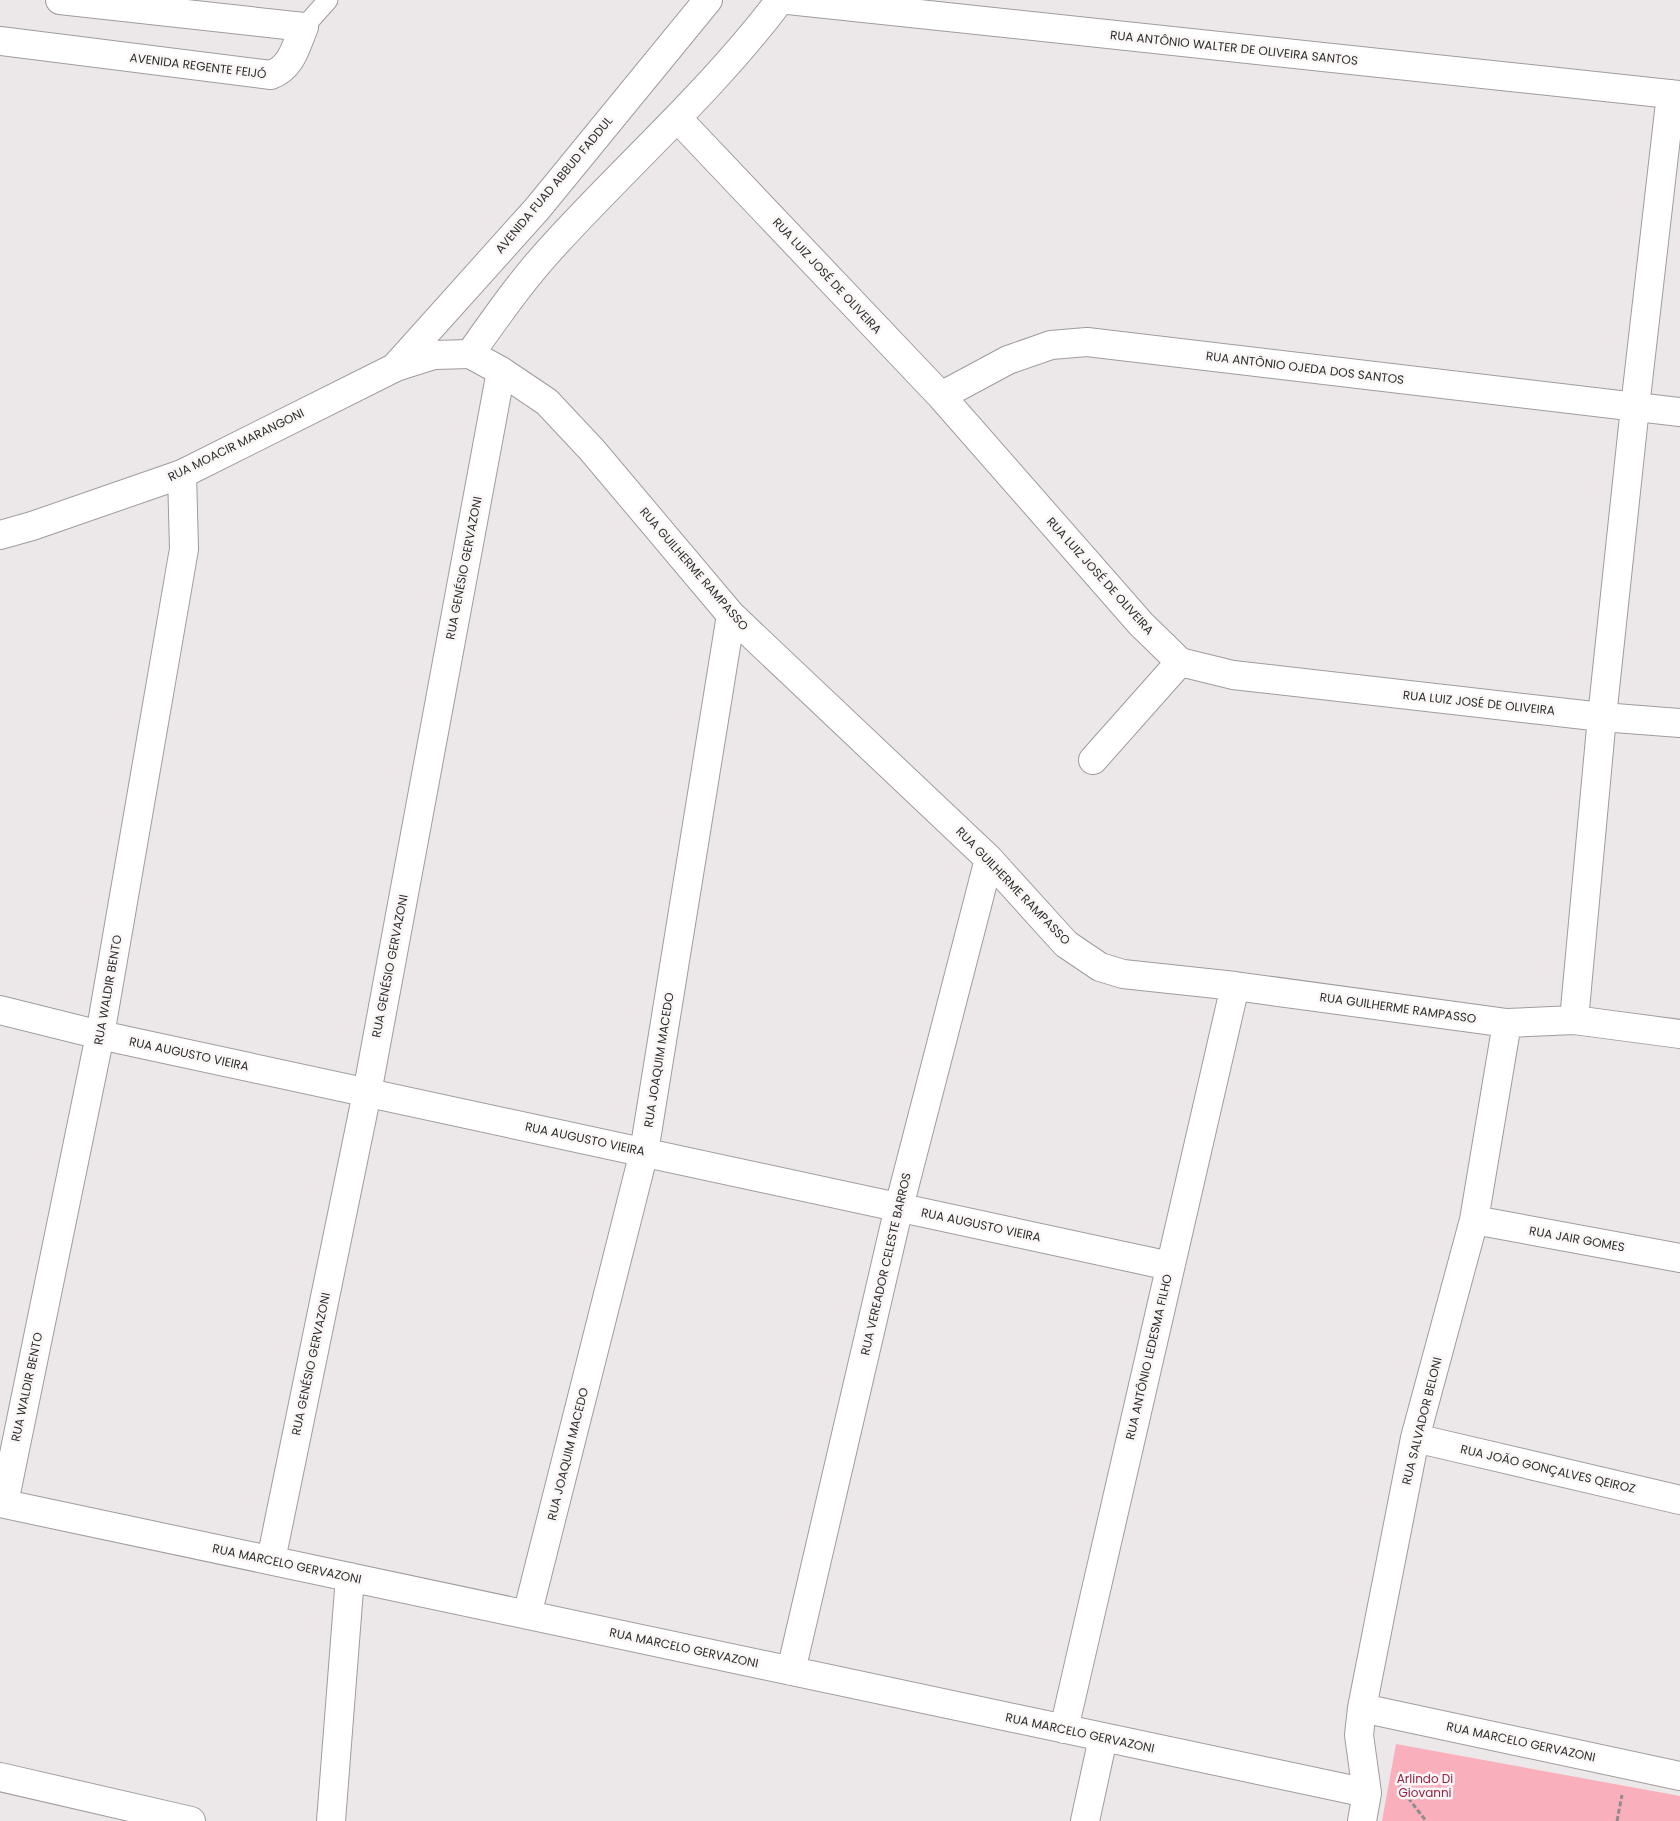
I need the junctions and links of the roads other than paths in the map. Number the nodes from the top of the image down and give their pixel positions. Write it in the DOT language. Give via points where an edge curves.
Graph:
graph roads {
  1 [pos="60,0"];
  2 [pos="328,0"];
  3 [pos="708,0"];
  4 [pos="780,0"];
  5 [pos="788,0"];
  6 [pos="304,27"];
  7 [pos="0,41"];
  8 [pos="1676,95"];
  9 [pos="678,119"];
  10 [pos="470,354"];
  11 [pos="396,367"];
  12 [pos="501,371"];
  13 [pos="941,396"];
  14 [pos="1635,407"];
  15 [pos="1680,412"];
  16 [pos="182,474"];
  17 [pos="0,535"];
  18 [pos="731,615"];
  19 [pos="1180,662"];
  20 [pos="1602,717"];
  21 [pos="1680,723"];
  22 [pos="1093,760"];
  23 [pos="989,859"];
  24 [pos="1235,986"];
  25 [pos="0,1010"];
  26 [pos="1574,1020"];
  27 [pos="1508,1023"];
  28 [pos="1680,1034"];
  29 [pos="100,1035"];
  30 [pos="367,1093"];
  31 [pos="644,1152"];
  32 [pos="899,1207"];
  33 [pos="1474,1220"];
  34 [pos="1680,1258"];
  35 [pos="1170,1266"];
  36 [pos="1416,1438"];
  37 [pos="1680,1500"];
  38 [pos="2,1503"];
  39 [pos="271,1560"];
  40 [pos="350,1577"];
  41 [pos="527,1615"];
  42 [pos="791,1671"];
  43 [pos="1362,1708"];
  44 [pos="1064,1729"];
  45 [pos="1103,1738"];
  46 [pos="1680,1776"];
  47 [pos="0,1778"];
  48 [pos="1367,1793"];
  49 [pos="191,1821"];
  50 [pos="331,1821"];
  51 [pos="1085,1821"];
  52 [pos="1362,1821"];
  1 -- 6 [label="street"];
  2 -- 6 [label="lane"];
  3 -- 11 [label="street, AVENIDA FUAD ABBUD FADDUL" via="537,209"];
  4 -- 9 [label="street"];
  5 -- 8 [label="street, RUA ANTÔNIO WALTER DE OLIVEIRA SANTOS"];
  6 -- 7 [label="street, AVENIDA REGENTE FEIJÓ" via="289,62 271,75"];
  8 -- 14 [label="street"];
  9 -- 10 [label="street" via="554,244"];
  9 -- 13 [label="street, RUA LUIZ JOSÉ DE OLIVEIRA"];
  10 -- 11 [label="street, RUA MOACIR MARANGONI" via="434,355"];
  10 -- 12 [label="street, RUA GUILHERME RAMPASSO"];
  11 -- 16 [label="street, RUA MOACIR MARANGONI"];
  12 -- 18 [label="street, RUA GUILHERME RAMPASSO" via="547,402 592,450"];
  12 -- 30 [label="street, RUA GENÉSIO GERVAZONI"];
  13 -- 14 [label="street, RUA ANTÔNIO OJEDA DOS SANTOS" via="1017,357 1051,345 1087,342"];
  13 -- 19 [label="street, RUA LUIZ JOSÉ DE OLIVEIRA" via="1141,624"];
  14 -- 15 [label="street, RUA ANTÔNIO OJEDA DOS SANTOS"];
  14 -- 20 [label="street"];
  16 -- 17 [label="street, RUA MOACIR MARANGONI"];
  16 -- 29 [label="street, RUA WALDIR BENTO" via="184,549"];
  18 -- 23 [label="street, RUA GUILHERME RAMPASSO"];
  18 -- 31 [label="street, RUA JOAQUIM MACEDO"];
  19 -- 20 [label="street, RUA LUIZ JOSÉ DE OLIVEIRA" via="1233,675"];
  19 -- 22 [label="street"];
  20 -- 21 [label="street, RUA LUIZ JOSÉ DE OLIVEIRA"];
  20 -- 26 [label="street"];
  23 -- 24 [label="street, RUA GUILHERME RAMPASSO" via="1066,944 1100,967 1123,974"];
  23 -- 32 [label="street, RUA VEREADOR CELESTE BARROS"];
  24 -- 27 [label="street, RUA GUILHERME RAMPASSO"];
  24 -- 35 [label="street, RUA ANTÔNIO LEDESMA FILHO"];
  25 -- 29 [label="street, RUA AUGUSTO VIEIRA"];
  26 -- 27 [label="street, RUA GUILHERME RAMPASSO"];
  26 -- 28 [label="street, RUA GUILHERME RAMPASSO"];
  27 -- 33 [label="street, RUA SALVADOR BELONI"];
  29 -- 30 [label="street, RUA AUGUSTO VIEIRA"];
  29 -- 38 [label="street, RUA WALDIR BENTO"];
  30 -- 31 [label="street, RUA AUGUSTO VIEIRA"];
  30 -- 39 [label="street, RUA GENÉSIO GERVAZONI"];
  31 -- 32 [label="street, RUA AUGUSTO VIEIRA"];
  31 -- 41 [label="street, RUA JOAQUIM MACEDO"];
  32 -- 35 [label="street, RUA AUGUSTO VIEIRA"];
  32 -- 42 [label="street, RUA VEREADOR CELESTE BARROS"];
  33 -- 34 [label="street, RUA JAIR GOMES"];
  33 -- 36 [label="street, RUA SALVADOR BELONI"];
  35 -- 44 [label="street, RUA ANTÔNIO LEDESMA FILHO"];
  36 -- 37 [label="street, RUA JOÃO GONÇALVES QEIROZ"];
  36 -- 43 [label="street, RUA SALVADOR BELONI"];
  38 -- 39 [label="street, RUA MARCELO GERVAZONI"];
  39 -- 40 [label="street, RUA MARCELO GERVAZONI"];
  40 -- 41 [label="street, RUA MARCELO GERVAZONI"];
  40 -- 50 [label="street"];
  41 -- 42 [label="street, RUA MARCELO GERVAZONI"];
  42 -- 44 [label="street, RUA MARCELO GERVAZONI"];
  43 -- 46 [label="street, RUA MARCELO GERVAZONI"];
  43 -- 48 [label="street, RUA SALVADOR BELONI" via="1359,1735"];
  44 -- 45 [label="street, RUA MARCELO GERVAZONI"];
  45 -- 48 [label="street, RUA MARCELO GERVAZONI"];
  45 -- 51 [label="street"];
  47 -- 49 [label="street"];
  48 -- 52 [label="street, RUA SALVADOR BELONI"];
}
